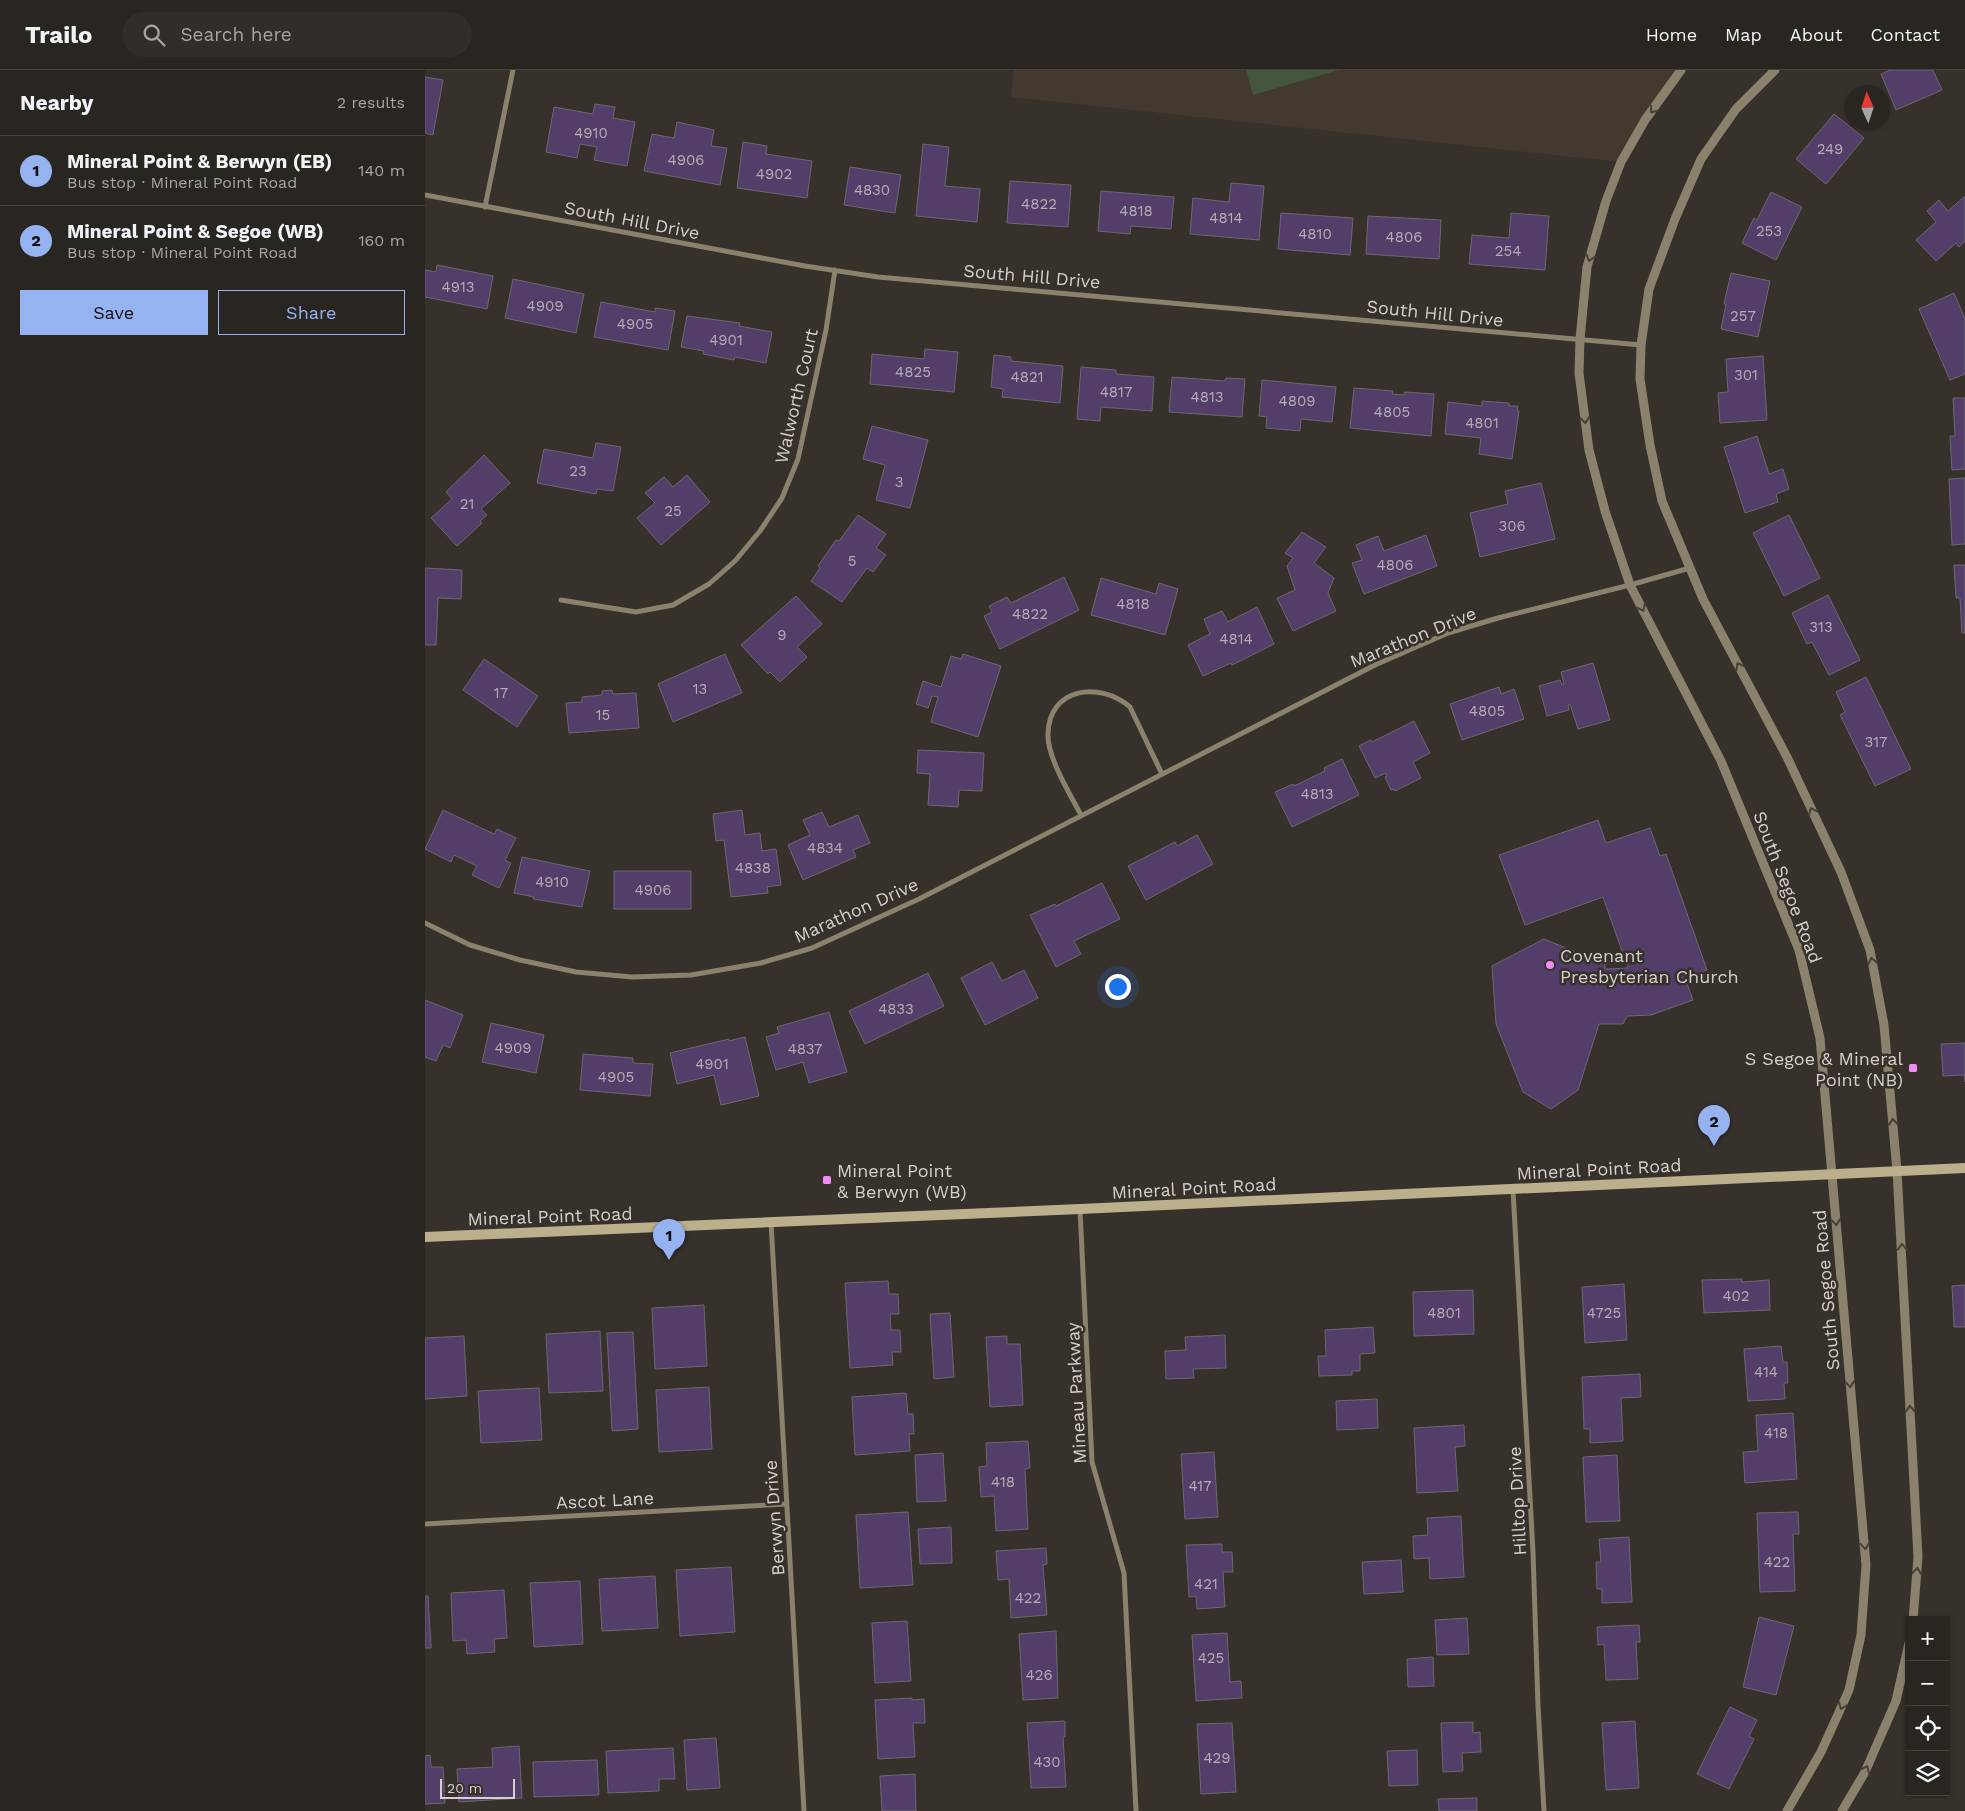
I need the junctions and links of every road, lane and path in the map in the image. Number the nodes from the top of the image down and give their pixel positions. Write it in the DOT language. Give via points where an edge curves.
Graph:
graph roads {
  1 [pos="513,70"];
  2 [pos="1681,70"];
  3 [pos="1775,70"];
  4 [pos="425,195"];
  5 [pos="485,207"];
  6 [pos="835,270"];
  7 [pos="1579,340"];
  8 [pos="1641,345"];
  9 [pos="1690,568"];
  10 [pos="1631,585"];
  11 [pos="561,600"];
  12 [pos="1162,774"];
  13 [pos="1081,815"];
  14 [pos="425,922"];
  15 [pos="1965,1168"];
  16 [pos="1897,1171"];
  17 [pos="1832,1174"];
  18 [pos="1513,1190"];
  19 [pos="1080,1209"];
  20 [pos="771,1222"];
  21 [pos="425,1237"];
  22 [pos="786,1504"];
  23 [pos="425,1524"];
  24 [pos="1913,1616"];
  25 [pos="1905,1661"];
  26 [pos="804,1811"];
  27 [pos="1137,1811"];
  28 [pos="1545,1811"];
  29 [pos="1787,1811"];
  30 [pos="1842,1811"];
  1 -- 5 [label="street"];
  2 -- 7 [label="street, South Segoe Road, one-way" via="1645,120 1621,162 1606,201 1587,268"];
  3 -- 8 [label="street" via="1736,109 1701,158 1649,289"];
  4 -- 5 [label="street, South Hill Drive"];
  5 -- 6 [label="street, South Hill Drive"];
  6 -- 7 [label="street, South Hill Drive" via="878,277"];
  6 -- 11 [label="street, Walworth Court" via="826,330 798,459 782,498 760,531 735,561 709,584 673,605 636,612"];
  7 -- 8 [label="street, South Hill Drive"];
  7 -- 10 [label="street, South Segoe Road, one-way" via="1579,372 1589,450 1605,511"];
  8 -- 9 [label="street" via="1640,379 1662,501"];
  9 -- 10 [label="street, Marathon Drive"];
  16 -- 9 [label="street, one-way" via="1884,1025 1870,950 1841,872 1787,757 1703,599"];
  10 -- 12 [label="street, Marathon Drive" via="1498,618 1448,634 1375,664"];
  10 -- 17 [label="street, South Segoe Road, one-way" via="1721,762 1799,950 1820,1038"];
  12 -- 13 [label="street, Marathon Drive"];
  12 -- 13 [label="street" via="1129,707 1122,700 1099,692 1078,692 1056,707 1048,734 1060,774"];
  13 -- 14 [label="street, Marathon Drive" via="919,898 812,948 761,963 691,975 632,977 576,972 519,960 471,945"];
  15 -- 16 [label="main road, Mineral Point Road"];
  16 -- 17 [label="main road, Mineral Point Road"];
  24 -- 16 [label="street, one-way" via="1918,1557"];
  17 -- 18 [label="main road, Mineral Point Road"];
  17 -- 29 [label="street, South Segoe Road, one-way" via="1866,1565 1861,1635 1849,1690 1821,1752"];
  18 -- 19 [label="main road, Mineral Point Road"];
  18 -- 28 [label="street, Hilltop Drive"];
  19 -- 20 [label="main road, Mineral Point Road"];
  19 -- 27 [label="street, Mineau Parkway" via="1092,1462 1124,1572"];
  20 -- 21 [label="main road, Mineral Point Road"];
  20 -- 22 [label="street, Berwyn Drive"];
  22 -- 23 [label="street, Ascot Lane"];
  22 -- 26 [label="street, Berwyn Drive"];
  30 -- 25 [label="street, one-way" via="1865,1772 1896,1701"];
}
